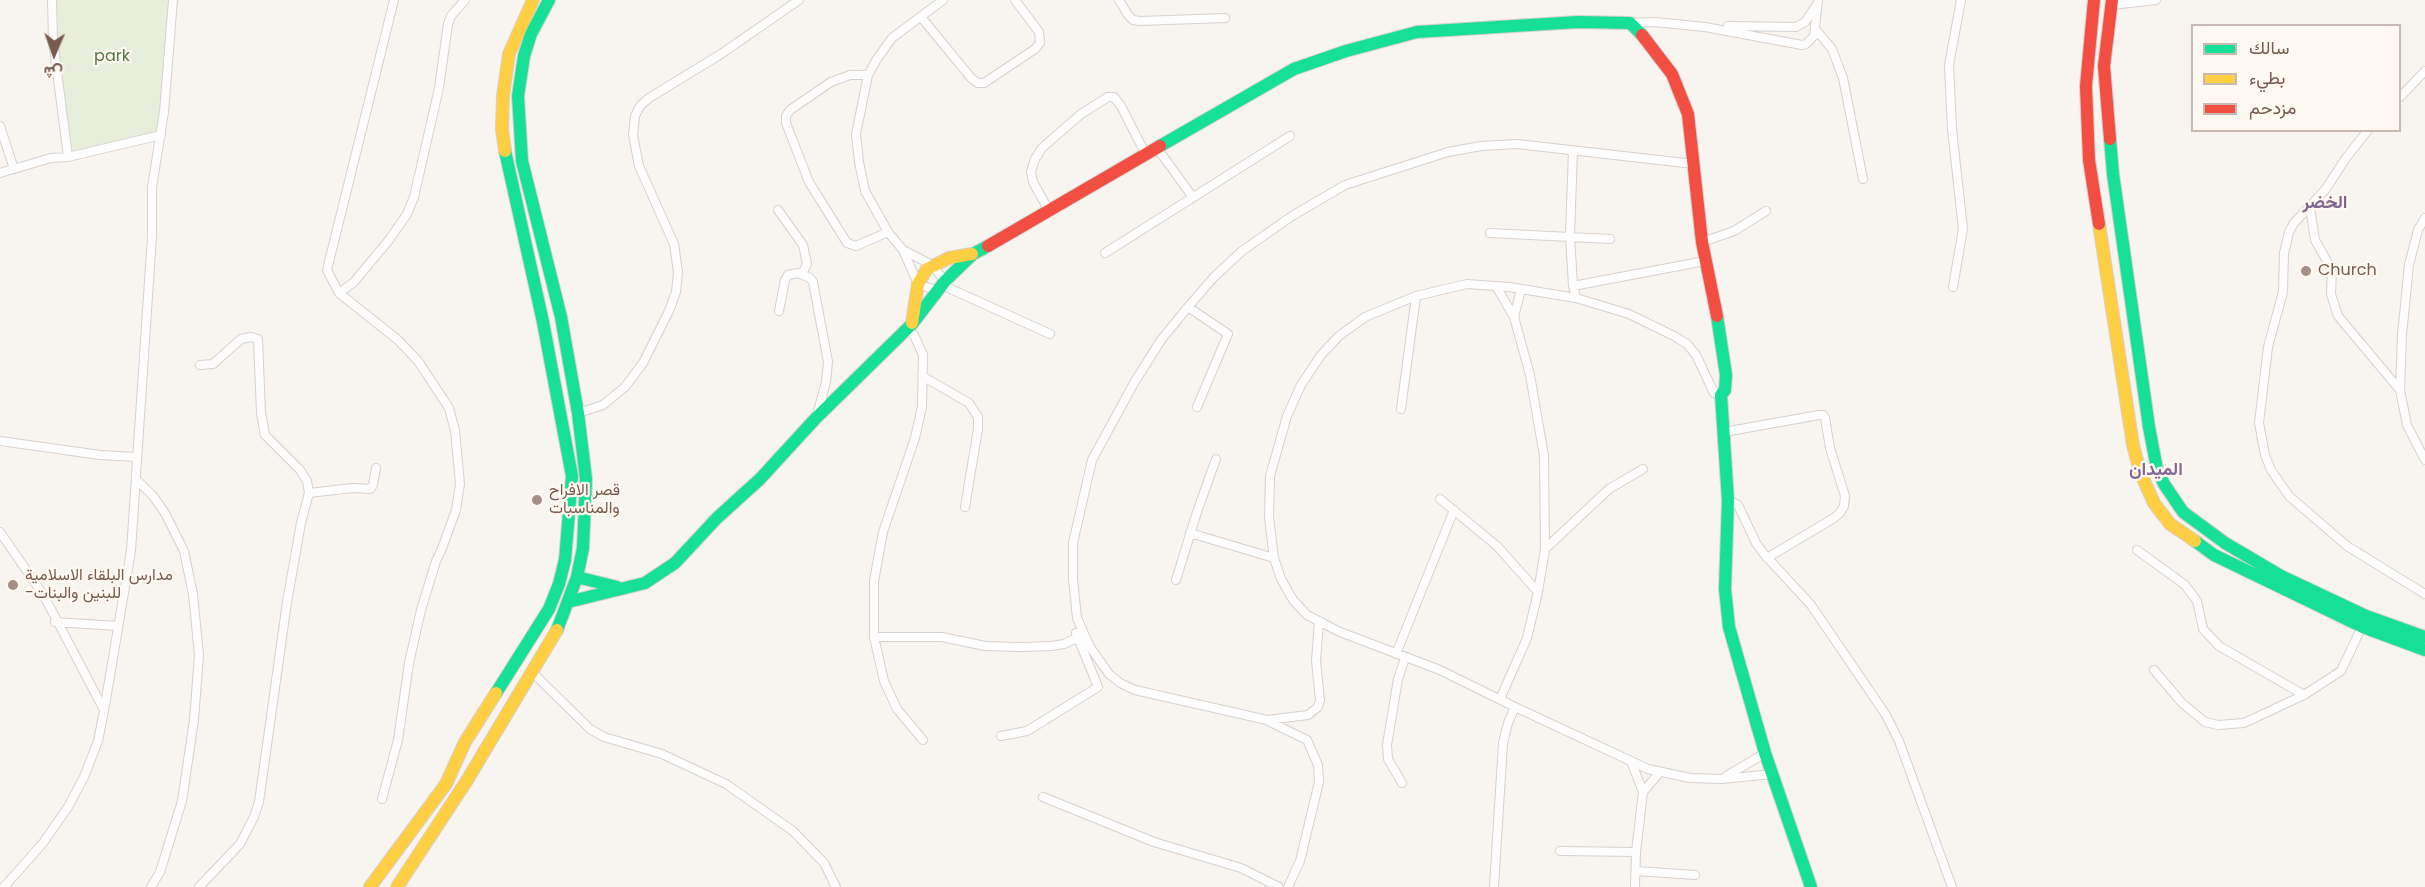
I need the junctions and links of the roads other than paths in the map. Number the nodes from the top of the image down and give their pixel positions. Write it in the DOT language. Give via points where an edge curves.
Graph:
graph roads {
  1 [pos="52,0"];
  2 [pos="173,0"];
  3 [pos="394,0"];
  4 [pos="465,0"];
  5 [pos="533,0"];
  6 [pos="549,0"];
  7 [pos="799,0"];
  8 [pos="943,0"];
  9 [pos="1015,0"];
  10 [pos="1119,0"];
  11 [pos="1961,0"];
  12 [pos="2156,0"];
  13 [pos="2112,2"];
  14 [pos="1817,3"];
  15 [pos="2094,3"];
  16 [pos="921,17"];
  17 [pos="1225,18"];
  18 [pos="1630,23"];
  19 [pos="1706,27"];
  20 [pos="1816,30"];
  21 [pos="2425,71"];
  22 [pos="868,75"];
  23 [pos="2401,96"];
  24 [pos="0,126"];
  25 [pos="2367,132"];
  26 [pos="161,135"];
  27 [pos="1290,136"];
  28 [pos="1573,150"];
  29 [pos="1151,151"];
  30 [pos="69,157"];
  31 [pos="522,160"];
  32 [pos="507,161"];
  33 [pos="1694,164"];
  34 [pos="14,169"];
  35 [pos="0,173"];
  36 [pos="1863,179"];
  37 [pos="1192,196"];
  38 [pos="2310,208"];
  39 [pos="1048,209"];
  40 [pos="778,210"];
  41 [pos="1766,211"];
  42 [pos="2425,218"];
  43 [pos="888,232"];
  44 [pos="1490,233"];
  45 [pos="1570,236"];
  46 [pos="1610,240"];
  47 [pos="1702,242"];
  48 [pos="903,250"];
  49 [pos="1105,253"];
  50 [pos="973,254"];
  51 [pos="1705,261"];
  52 [pos="932,265"];
  53 [pos="802,274"];
  54 [pos="918,284"];
  55 [pos="942,285"];
  56 [pos="1496,286"];
  57 [pos="1573,286"];
  58 [pos="1953,287"];
  59 [pos="1521,289"];
  60 [pos="339,293"];
  61 [pos="1416,296"];
  62 [pos="1576,298"];
  63 [pos="1188,307"];
  64 [pos="779,311"];
  65 [pos="1514,317"];
  66 [pos="909,327"];
  67 [pos="1050,333"];
  68 [pos="200,365"];
  69 [pos="922,376"];
  70 [pos="2400,390"];
  71 [pos="1721,395"];
  72 [pos="1197,407"];
  73 [pos="1401,409"];
  74 [pos="578,414"];
  75 [pos="816,418"];
  76 [pos="1724,432"];
  77 [pos="0,441"];
  78 [pos="136,457"];
  79 [pos="1216,459"];
  80 [pos="2425,460"];
  81 [pos="376,468"];
  82 [pos="1643,469"];
  83 [pos="136,480"];
  84 [pos="309,493"];
  85 [pos="1440,499"];
  86 [pos="1728,500"];
  87 [pos="965,507"];
  88 [pos="1454,510"];
  89 [pos="0,532"];
  90 [pos="1190,533"];
  91 [pos="1545,549"];
  92 [pos="2137,550"];
  93 [pos="1274,558"];
  94 [pos="1767,558"];
  95 [pos="577,577"];
  96 [pos="1176,580"];
  97 [pos="618,588"];
  98 [pos="1538,592"];
  99 [pos="2425,594"];
  100 [pos="568,602"];
  101 [pos="1077,618"];
  102 [pos="1319,621"];
  103 [pos="2364,621"];
  104 [pos="55,622"];
  105 [pos="118,626"];
  106 [pos="874,637"];
  107 [pos="2425,637"];
  108 [pos="1077,638"];
  109 [pos="2425,650"];
  110 [pos="1396,654"];
  111 [pos="1405,658"];
  112 [pos="531,670"];
  113 [pos="2154,670"];
  114 [pos="2304,695"];
  115 [pos="1500,699"];
  116 [pos="1515,707"];
  117 [pos="104,711"];
  118 [pos="483,715"];
  119 [pos="1267,720"];
  120 [pos="500,725"];
  121 [pos="1001,736"];
  122 [pos="923,740"];
  123 [pos="1766,753"];
  124 [pos="1631,761"];
  125 [pos="1660,772"];
  126 [pos="1773,774"];
  127 [pos="1722,779"];
  128 [pos="1402,783"];
  129 [pos="1643,792"];
  130 [pos="1043,796"];
  131 [pos="382,799"];
  132 [pos="1560,851"];
  133 [pos="1636,852"];
  134 [pos="1635,871"];
  135 [pos="1695,875"];
  136 [pos="4,887"];
  137 [pos="151,887"];
  138 [pos="199,887"];
  139 [pos="370,887"];
  140 [pos="397,887"];
  141 [pos="836,887"];
  142 [pos="1279,887"];
  143 [pos="1288,887"];
  144 [pos="1494,887"];
  145 [pos="1635,887"];
  146 [pos="1811,887"];
  147 [pos="1952,887"];
  1 -- 30 [label="street" via="54,47"];
  2 -- 26 [label="street"];
  3 -- 60 [label="street" via="327,265 328,275"];
  4 -- 60 [label="street" via="448,24 439,88 414,197 389,240 354,282"];
  5 -- 32 [label="main road" via="509,54 502,129"];
  6 -- 31 [label="main road" via="531,34 520,74"];
  7 -- 74 [label="street" via="640,106 633,135 639,166 674,244 676,292 643,363 625,387 603,405"];
  8 -- 16 [label="street"];
  9 -- 16 [label="street" via="1039,32 1040,43 984,83 972,79"];
  10 -- 17 [label="street" via="1133,20"];
  11 -- 58 [label="street" via="1950,65 1952,129 1963,229"];
  12 -- 13 [label="street"];
  13 -- 15 [label="main road"];
  13 -- 103 [label="main road" via="2104,66 2113,174 2157,469 2183,512 2199,526"];
  14 -- 19 [label="street" via="1805,22 1789,29"];
  14 -- 20 [label="street"];
  15 -- 103 [label="main road" via="2086,86 2090,160 2140,472 2154,503 2185,536 2214,555"];
  16 -- 22 [label="street" via="892,38"];
  18 -- 19 [label="street"];
  18 -- 29 [label="main road" via="1486,27 1397,36 1294,69"];
  18 -- 33 [label="main road" via="1646,39 1679,88 1688,114"];
  19 -- 20 [label="street" via="1802,45 1811,41"];
  20 -- 36 [label="street" via="1832,49 1845,84"];
  21 -- 23 [label="street"];
  22 -- 43 [label="street" via="856,134 859,162 865,190"];
  22 -- 43 [label="street" via="850,75 831,82 790,110 786,123 810,182 847,243 856,246"];
  24 -- 34 [label="street"];
  25 -- 38 [label="street"];
  26 -- 30 [label="street"];
  26 -- 78 [label="street" via="152,188"];
  27 -- 37 [label="street"];
  28 -- 33 [label="street"];
  28 -- 45 [label="street"];
  28 -- 63 [label="street" via="1517,144 1481,146 1448,152 1345,185 1242,251"];
  29 -- 37 [label="street"];
  29 -- 39 [label="main road"];
  29 -- 39 [label="street" via="1121,105 1114,97 1108,97 1081,114 1035,159 1033,182"];
  30 -- 34 [label="street"];
  31 -- 32 [label="main road"];
  31 -- 74 [label="main road" via="561,317"];
  32 -- 118 [label="main road" via="546,333 572,476 565,560 559,584 549,609"];
  33 -- 47 [label="main road"];
  34 -- 35 [label="street"];
  37 -- 49 [label="street"];
  38 -- 70 [label="street" via="2316,240 2332,270 2331,294 2338,316"];
  38 -- 99 [label="street" via="2294,223 2286,242 2283,292 2268,348 2259,407 2265,455 2279,484 2312,518 2366,559"];
  39 -- 50 [label="main road"];
  40 -- 53 [label="street" via="803,245 807,264"];
  41 -- 47 [label="street" via="1734,231"];
  42 -- 70 [label="street" via="2409,265"];
  43 -- 48 [label="street"];
  44 -- 45 [label="street"];
  45 -- 46 [label="street"];
  45 -- 57 [label="street"];
  47 -- 51 [label="main road"];
  48 -- 52 [label="street"];
  48 -- 54 [label="street"];
  50 -- 52 [label="main road"];
  50 -- 55 [label="main road"];
  51 -- 57 [label="street"];
  51 -- 71 [label="main road" via="1722,339 1725,390"];
  52 -- 54 [label="main road"];
  52 -- 55 [label="street"];
  53 -- 64 [label="street" via="788,275"];
  53 -- 75 [label="street" via="813,282 828,362"];
  54 -- 55 [label="street"];
  54 -- 66 [label="main road"];
  55 -- 66 [label="main road"];
  55 -- 67 [label="street"];
  56 -- 59 [label="street"];
  56 -- 61 [label="street" via="1467,284"];
  56 -- 65 [label="street"];
  57 -- 62 [label="street"];
  59 -- 62 [label="street"];
  59 -- 65 [label="street"];
  60 -- 131 [label="street" via="398,340 418,361 449,408 460,484 456,510 421,610 398,740"];
  61 -- 73 [label="street"];
  61 -- 93 [label="street" via="1365,317 1339,336 1301,386 1287,416 1270,476 1269,518"];
  62 -- 71 [label="street" via="1629,314 1680,340 1696,355 1714,393"];
  63 -- 72 [label="street" via="1228,334"];
  63 -- 101 [label="street" via="1134,383 1092,460 1072,543"];
  65 -- 91 [label="street" via="1530,375 1544,456"];
  66 -- 69 [label="street" via="920,345"];
  66 -- 75 [label="main road"];
  68 -- 84 [label="street" via="213,364 244,338 258,339 265,435 300,470"];
  69 -- 87 [label="street" via="969,403 978,417"];
  69 -- 106 [label="street" via="918,428 883,532 876,572"];
  70 -- 80 [label="street" via="2407,425"];
  71 -- 76 [label="main road"];
  74 -- 95 [label="main road" via="587,504"];
  75 -- 97 [label="main road" via="675,563 645,583"];
  76 -- 86 [label="main road"];
  76 -- 94 [label="street" via="1819,415 1825,418 1845,496 1844,506 1834,518"];
  77 -- 78 [label="street"];
  78 -- 83 [label="street"];
  79 -- 90 [label="street"];
  81 -- 84 [label="street" via="370,489"];
  82 -- 91 [label="street" via="1609,489"];
  83 -- 105 [label="street"];
  83 -- 137 [label="street" via="165,513 184,551 199,655 182,801 160,872"];
  84 -- 138 [label="street" via="290,583 259,802 240,844"];
  85 -- 88 [label="street"];
  86 -- 94 [label="street" via="1738,505"];
  86 -- 123 [label="main road" via="1725,589 1729,627"];
  88 -- 98 [label="street" via="1497,546"];
  88 -- 110 [label="street"];
  89 -- 104 [label="street" via="44,596"];
  90 -- 93 [label="street"];
  90 -- 96 [label="street"];
  91 -- 98 [label="street"];
  92 -- 114 [label="street" via="2185,585 2197,601 2203,629 2219,646"];
  93 -- 102 [label="street" via="1293,600"];
  94 -- 147 [label="street" via="1811,604 1886,715"];
  95 -- 97 [label="main road"];
  95 -- 100 [label="main road"];
  97 -- 100 [label="main road"];
  98 -- 115 [label="street" via="1527,638"];
  100 -- 112 [label="main road" via="555,634"];
  101 -- 108 [label="street"];
  101 -- 119 [label="street" via="1090,647 1120,683 1135,690"];
  102 -- 110 [label="street"];
  102 -- 119 [label="street" via="1318,707 1308,715"];
  103 -- 107 [label="main road"];
  103 -- 109 [label="main road"];
  103 -- 114 [label="street" via="2341,671"];
  104 -- 105 [label="street"];
  104 -- 117 [label="street"];
  105 -- 117 [label="street"];
  106 -- 108 [label="street" via="942,637 986,646 1021,647 1064,644"];
  106 -- 122 [label="street" via="884,681 897,709"];
  108 -- 121 [label="street" via="1098,687 1027,731"];
  110 -- 111 [label="street"];
  111 -- 115 [label="street"];
  111 -- 128 [label="street" via="1387,745 1388,759"];
  112 -- 120 [label="main road"];
  112 -- 141 [label="street" via="590,729 662,754 726,784 793,831 824,863"];
  113 -- 114 [label="street" via="2182,703 2205,722 2218,725 2244,723"];
  115 -- 116 [label="street"];
  116 -- 124 [label="street"];
  116 -- 144 [label="street" via="1503,743"];
  117 -- 136 [label="street" via="98,741 68,807"];
  118 -- 120 [label="main road"];
  118 -- 139 [label="main road" via="465,742 446,784"];
  119 -- 143 [label="street" via="1307,740 1318,765 1319,782 1299,861"];
  120 -- 140 [label="main road"];
  123 -- 126 [label="main road"];
  123 -- 127 [label="street"];
  124 -- 125 [label="street"];
  124 -- 129 [label="street"];
  125 -- 127 [label="street"];
  125 -- 129 [label="street"];
  126 -- 127 [label="street"];
  126 -- 146 [label="main road"];
  129 -- 133 [label="street"];
  130 -- 142 [label="street" via="1154,842 1241,868"];
  132 -- 133 [label="street"];
  133 -- 134 [label="street"];
  134 -- 135 [label="street"];
  134 -- 145 [label="street"];
}
